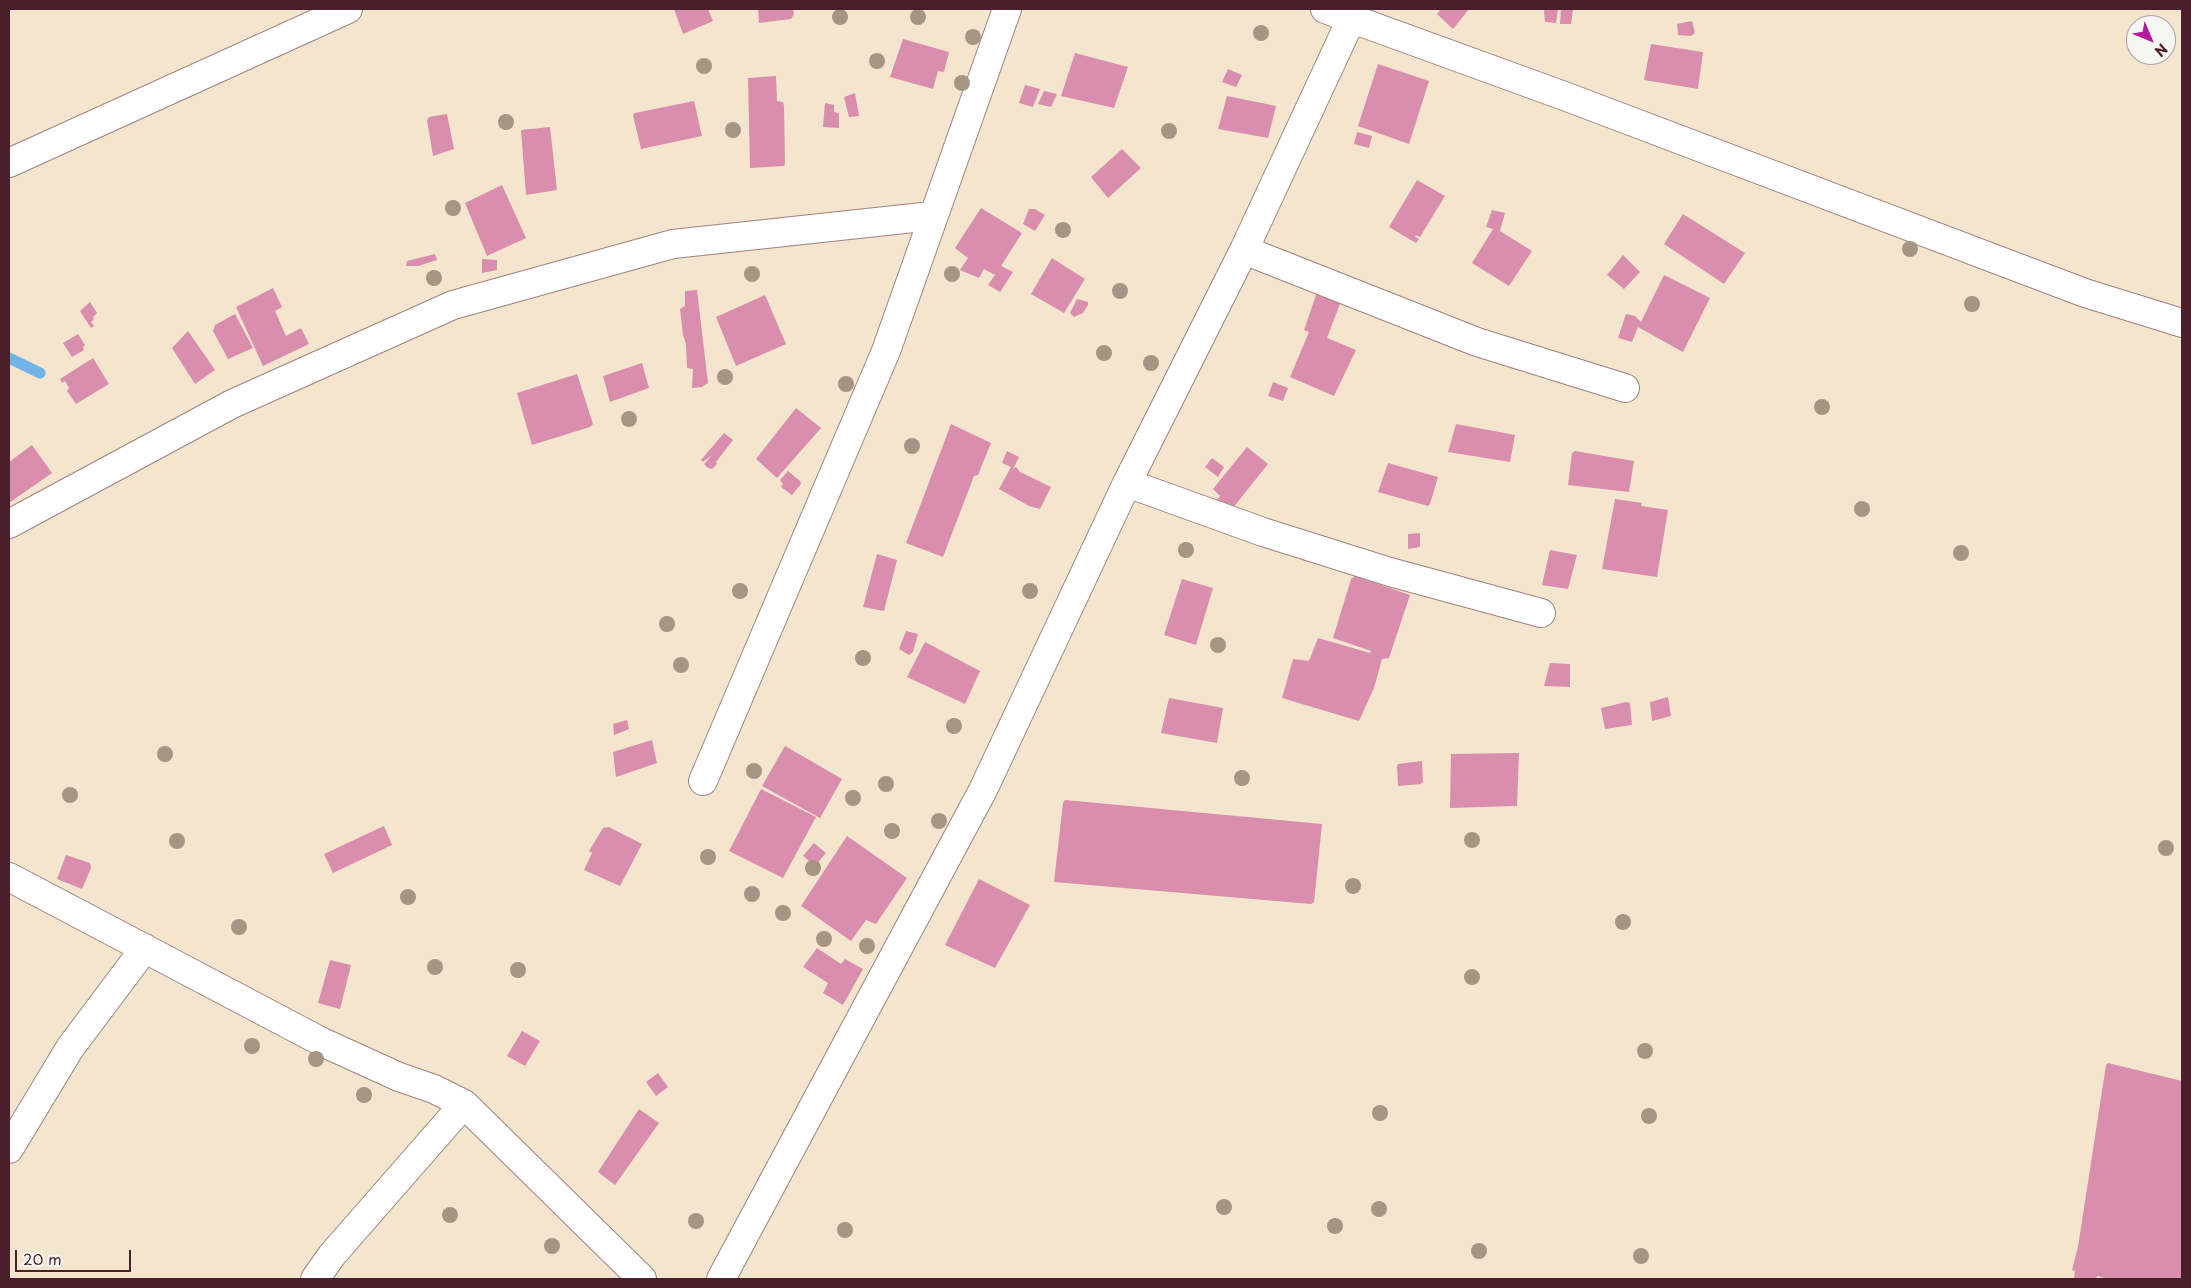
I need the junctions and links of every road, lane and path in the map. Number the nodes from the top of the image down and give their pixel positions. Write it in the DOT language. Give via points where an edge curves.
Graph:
graph roads {
  1 [pos="348,9"];
  2 [pos="1007,9"];
  3 [pos="1325,9"];
  4 [pos="1354,13"];
  5 [pos="9,163"];
  6 [pos="932,216"];
  7 [pos="1244,250"];
  8 [pos="2182,323"];
  9 [pos="1625,388"];
  10 [pos="1127,483"];
  11 [pos="9,524"];
  12 [pos="1541,613"];
  13 [pos="703,780"];
  14 [pos="9,878"];
  15 [pos="145,948"];
  16 [pos="464,1104"];
  17 [pos="9,1149"];
  18 [pos="315,1279"];
  19 [pos="642,1279"];
  20 [pos="721,1279"];
  1 -- 5 [label="street"];
  2 -- 6 [label="street"];
  3 -- 4 [label="street"];
  4 -- 7 [label="street"];
  4 -- 8 [label="street" via="2086,293"];
  6 -- 11 [label="street" via="673,244 453,305 232,404"];
  6 -- 13 [label="street" via="886,351"];
  7 -- 9 [label="street" via="1477,342"];
  7 -- 10 [label="street"];
  10 -- 12 [label="street" via="1272,535 1390,572"];
  10 -- 20 [label="street" via="983,790"];
  14 -- 15 [label="street"];
  15 -- 16 [label="street" via="322,1042"];
  15 -- 17 [label="street" via="70,1048"];
  16 -- 18 [label="street" via="332,1255"];
  16 -- 19 [label="street"];
}
